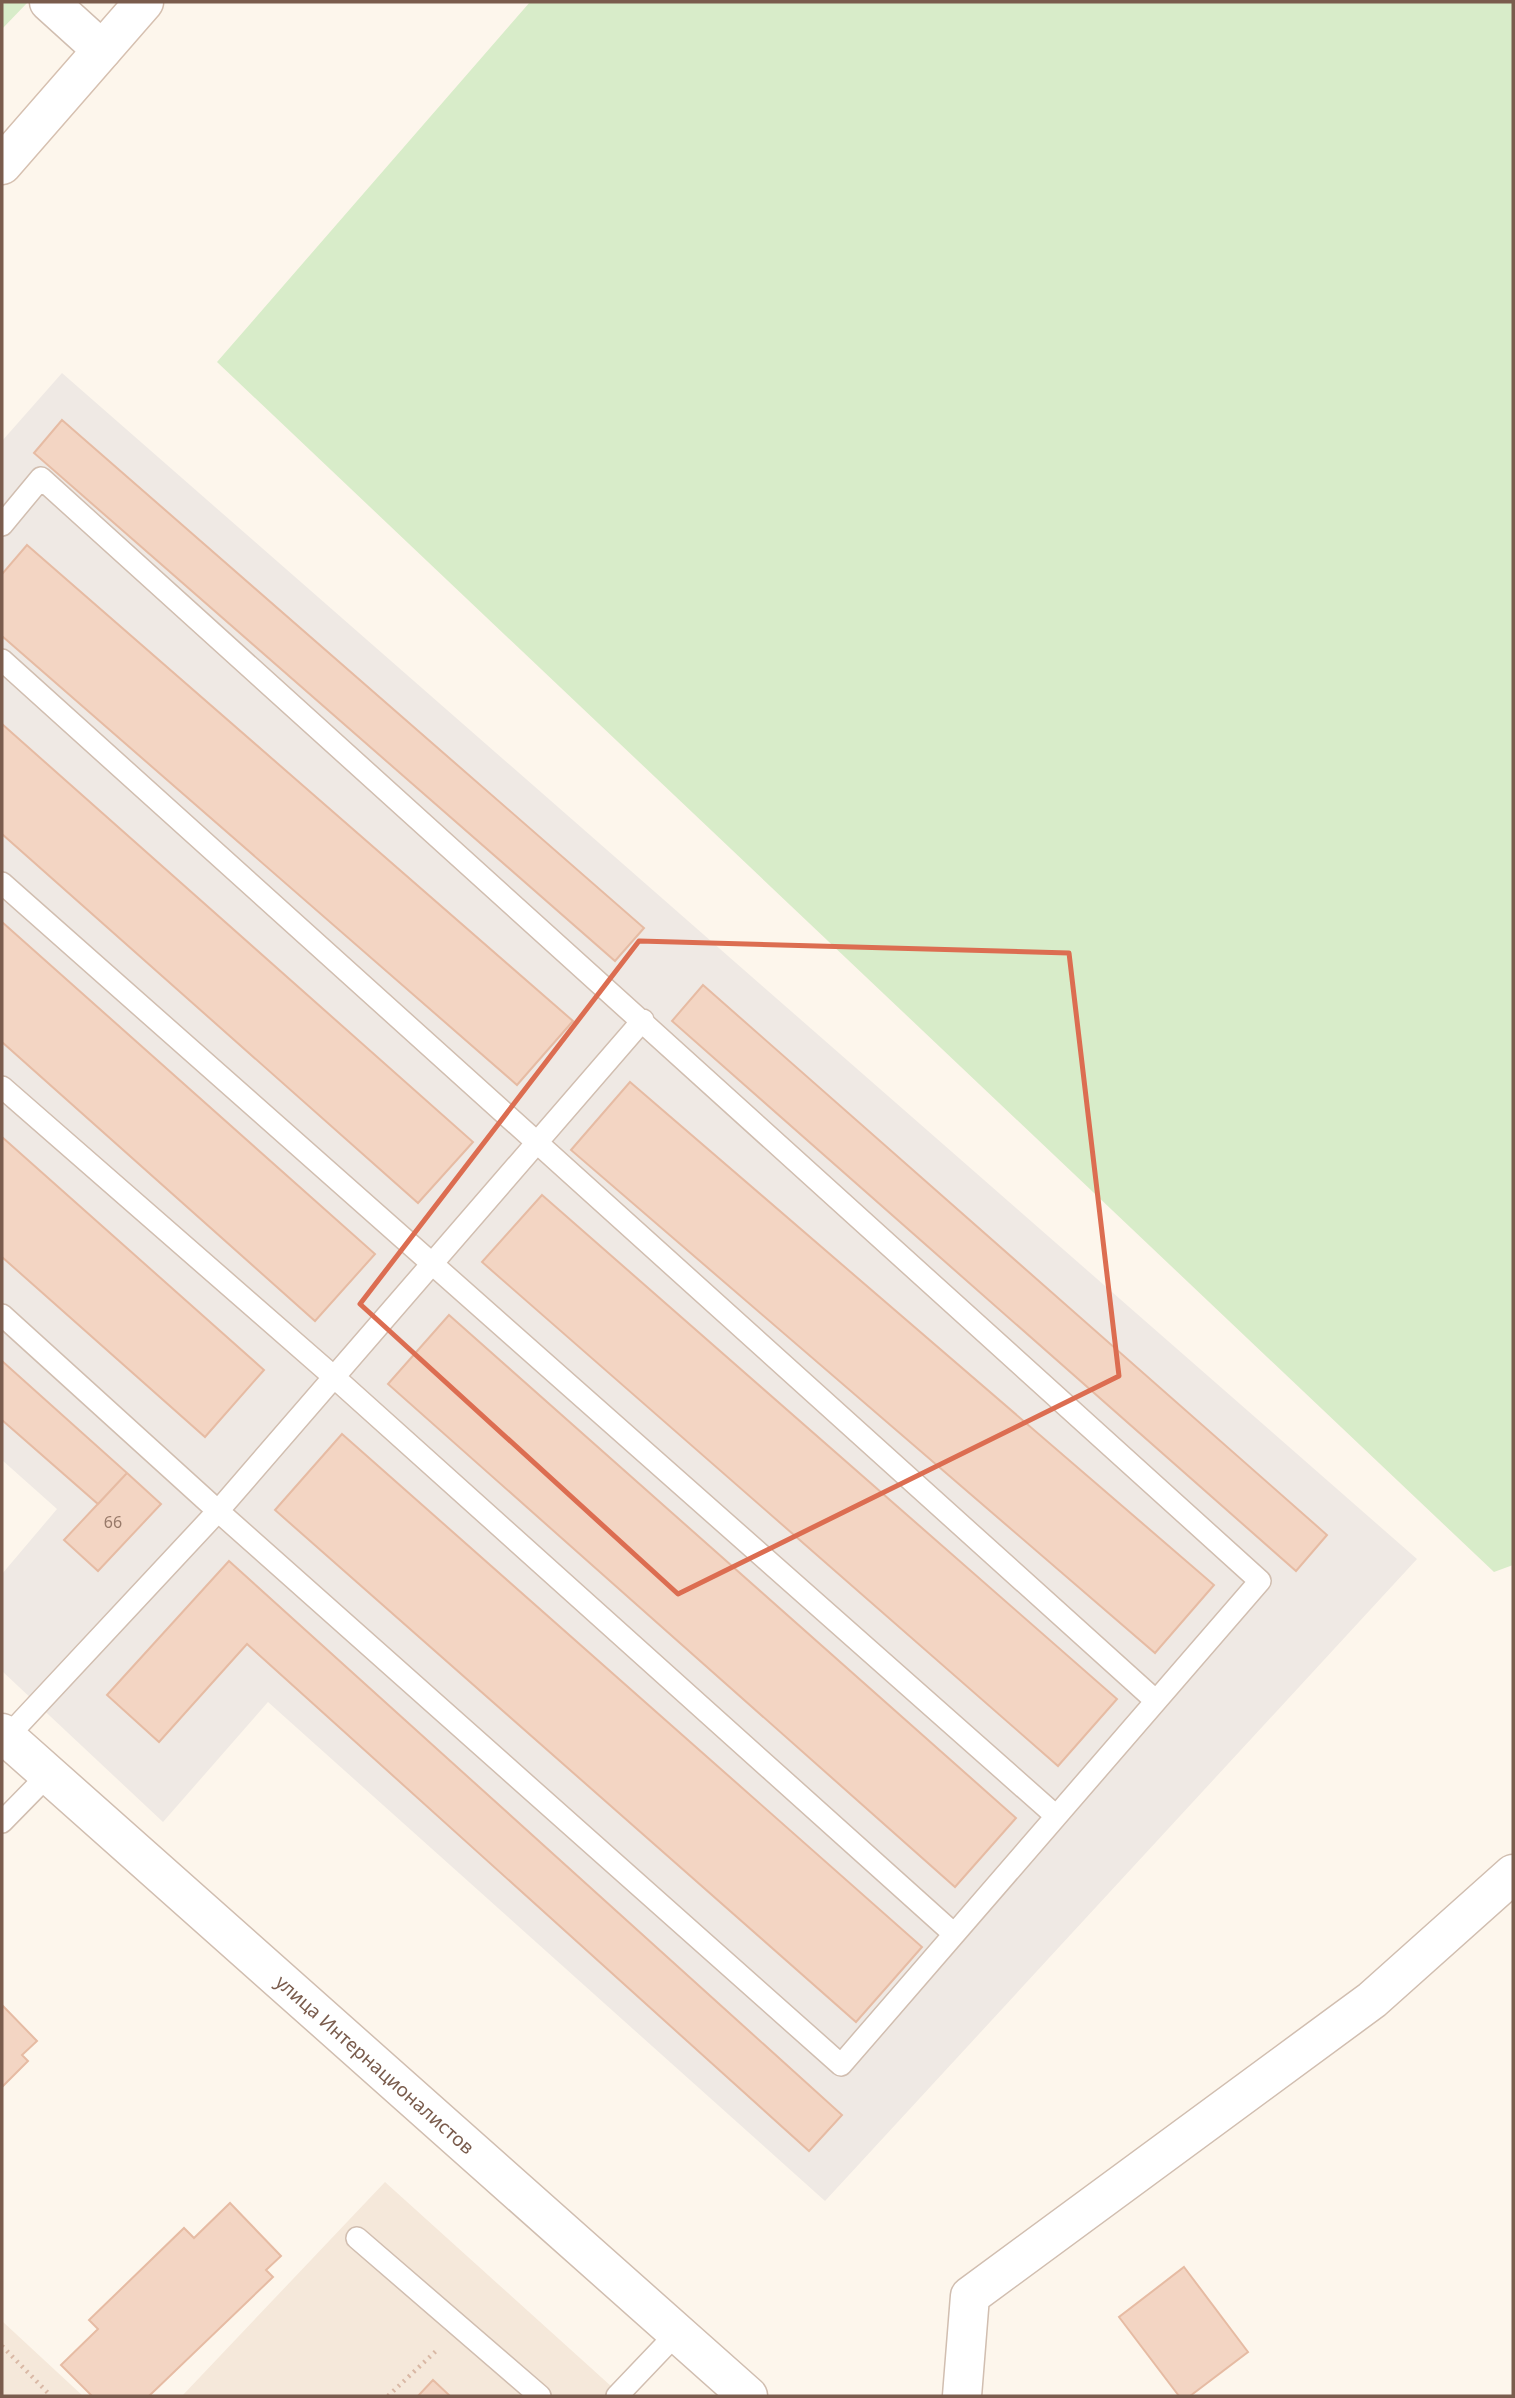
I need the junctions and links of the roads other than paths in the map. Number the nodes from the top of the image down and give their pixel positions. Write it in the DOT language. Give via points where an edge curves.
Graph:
graph roads {
  1 [pos="49,2"];
  2 [pos="144,2"];
  3 [pos="102,50"];
  4 [pos="2,164"];
  5 [pos="2,525"];
  6 [pos="2,660"];
  7 [pos="2,883"];
  8 [pos="643,1020"];
  9 [pos="2,1087"];
  10 [pos="538,1142"];
  11 [pos="433,1263"];
  12 [pos="2,1315"];
  13 [pos="334,1377"];
  14 [pos="218,1511"];
  15 [pos="1156,1701"];
  16 [pos="4,1735"];
  17 [pos="49,1774"];
  18 [pos="1056,1816"];
  19 [pos="2,1822"];
  20 [pos="1513,1874"];
  21 [pos="954,1934"];
  22 [pos="357,2238"];
  23 [pos="678,2332"];
  24 [pos="540,2396"];
  25 [pos="617,2396"];
  26 [pos="748,2396"];
  27 [pos="962,2396"];
  1 -- 3 [label="street"];
  2 -- 3 [label="street"];
  3 -- 4 [label="street"];
  5 -- 8 [label="lane" via="41,478"];
  6 -- 10 [label="lane"];
  7 -- 11 [label="lane"];
  8 -- 10 [label="lane"];
  8 -- 15 [label="lane" via="1260,1581"];
  9 -- 13 [label="lane"];
  10 -- 11 [label="lane"];
  10 -- 15 [label="lane"];
  11 -- 13 [label="lane"];
  11 -- 18 [label="lane"];
  12 -- 14 [label="lane"];
  13 -- 14 [label="lane"];
  13 -- 21 [label="lane"];
  14 -- 16 [label="lane"];
  14 -- 21 [label="lane" via="841,2065"];
  15 -- 18 [label="lane"];
  16 -- 17 [label="street, улица Интернационалистов"];
  17 -- 19 [label="lane"];
  17 -- 23 [label="street, улица Интернационалистов"];
  18 -- 21 [label="lane"];
  20 -- 27 [label="street" via="1372,2000 970,2297"];
  22 -- 24 [label="lane"];
  23 -- 25 [label="lane"];
  23 -- 26 [label="street, улица Интернационалистов"];
}
